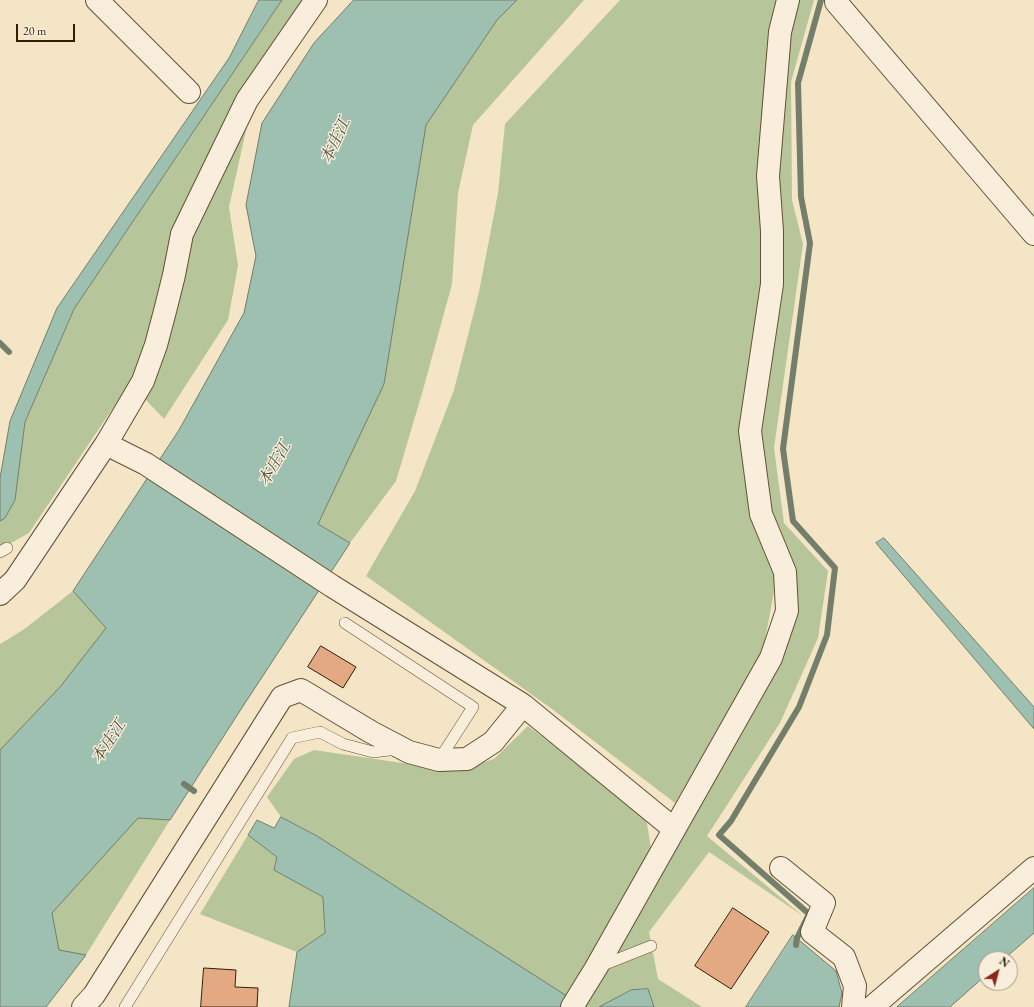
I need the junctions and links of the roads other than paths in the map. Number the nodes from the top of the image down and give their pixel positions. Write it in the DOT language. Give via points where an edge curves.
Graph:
graph roads {
  1 [pos="97,0"];
  2 [pos="316,0"];
  3 [pos="788,0"];
  4 [pos="836,2"];
  5 [pos="189,92"];
  6 [pos="1034,234"];
  7 [pos="106,444"];
  8 [pos="0,594"];
  9 [pos="345,623"];
  10 [pos="523,705"];
  11 [pos="402,748"];
  12 [pos="439,760"];
  13 [pos="674,829"];
  14 [pos="781,868"];
  15 [pos="1034,868"];
  16 [pos="651,946"];
  17 [pos="596,968"];
  18 [pos="577,1000"];
  19 [pos="83,1007"];
  20 [pos="125,1007"];
  21 [pos="853,1007"];
  22 [pos="872,1007"];
  1 -- 5 [label="street"];
  2 -- 7 [label="street" via="247,100 182,234 156,345 143,381"];
  3 -- 13 [label="street" via="780,32 768,176 772,284 750,431 761,514 785,572 787,611 771,658"];
  4 -- 6 [label="street"];
  7 -- 8 [label="street" via="15,580"];
  7 -- 10 [label="street" via="146,464 332,586"];
  9 -- 12 [label="lane" via="472,707"];
  10 -- 12 [label="street" via="493,742 467,759"];
  10 -- 13 [label="street"];
  11 -- 12 [label="street"];
  11 -- 19 [label="street" via="301,690 282,697 94,995"];
  11 -- 20 [label="lane" via="373,752 343,744 320,732 292,738"];
  13 -- 17 [label="street"];
  14 -- 21 [label="street" via="824,903 812,932 844,957 855,986"];
  15 -- 22 [label="street"];
  16 -- 17 [label="lane"];
  17 -- 18 [label="street"];
}
